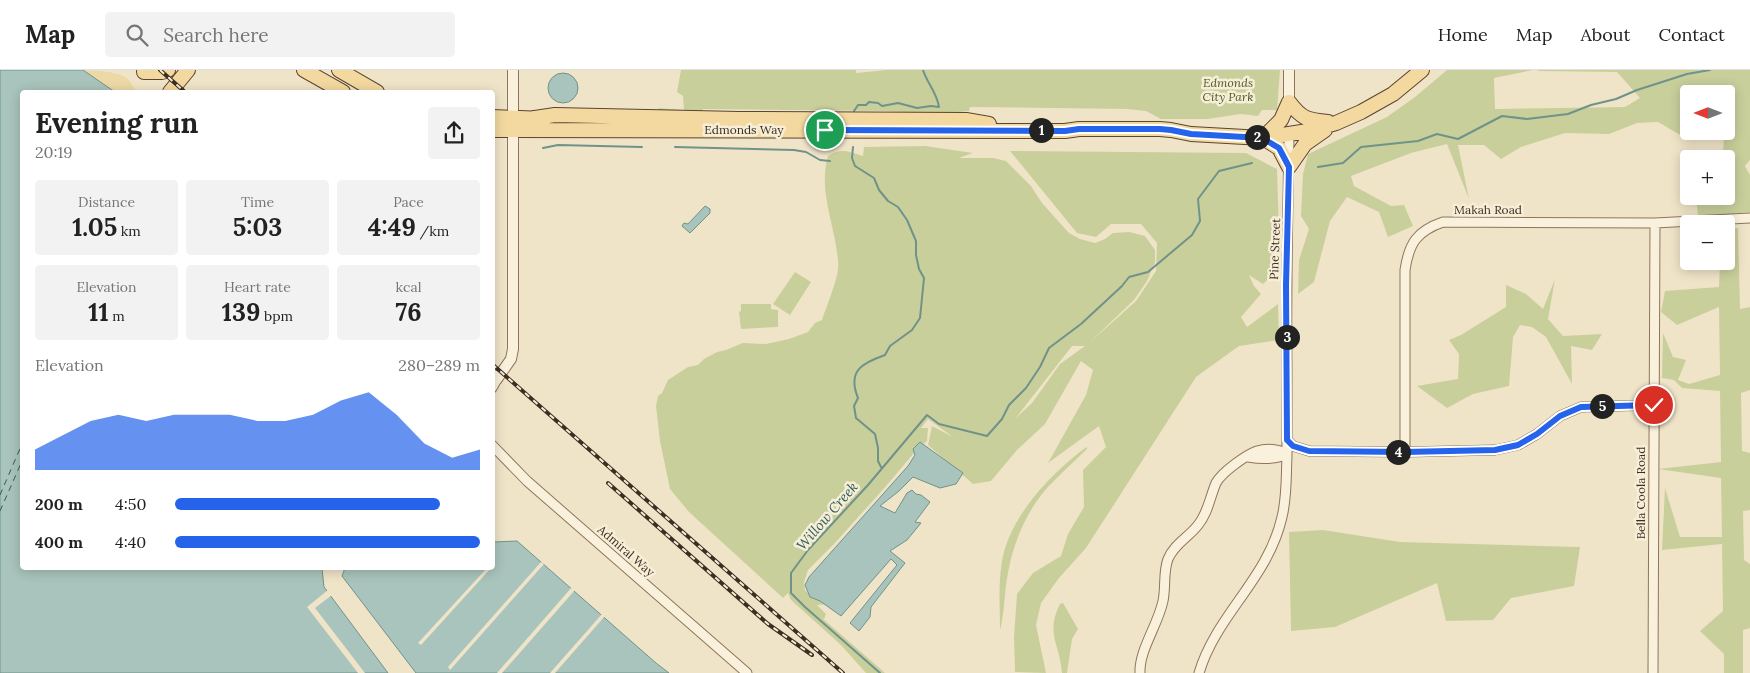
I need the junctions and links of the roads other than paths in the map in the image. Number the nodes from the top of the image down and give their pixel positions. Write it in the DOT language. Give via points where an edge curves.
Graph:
graph roads {
  1 [pos="168,70"];
  2 [pos="180,70"];
  3 [pos="188,70"];
  4 [pos="304,70"];
  5 [pos="339,70"];
  6 [pos="513,70"];
  7 [pos="1289,70"];
  8 [pos="1422,70"];
  9 [pos="144,72"];
  10 [pos="327,88"];
  11 [pos="171,90"];
  12 [pos="374,90"];
  13 [pos="1289,102"];
  14 [pos="495,117"];
  15 [pos="1336,123"];
  16 [pos="513,124"];
  17 [pos="495,129"];
  18 [pos="1289,134"];
  19 [pos="1245,136"];
  20 [pos="1262,138"];
  21 [pos="1289,167"];
  22 [pos="1750,218"];
  23 [pos="1655,223"];
  24 [pos="495,379"];
  25 [pos="1654,405"];
  26 [pos="1287,440"];
  27 [pos="495,448"];
  28 [pos="1405,452"];
  29 [pos="1287,454"];
  30 [pos="746,673"];
  31 [pos="1140,673"];
  32 [pos="1199,673"];
  33 [pos="1653,673"];
  1 -- 9 [label="main road"];
  2 -- 11 [label="main road"];
  3 -- 11 [label="main road"];
  4 -- 10 [label="main road"];
  5 -- 12 [label="main road"];
  6 -- 16 [label="street"];
  7 -- 13 [label="street"];
  8 -- 15 [label="main road, Edmonds Way" via="1393,94"];
  13 -- 15 [label="main road" via="1302,117"];
  13 -- 20 [label="main road" via="1281,120"];
  14 -- 16 [label="main road"];
  15 -- 18 [label="main road, Edmonds Way"];
  15 -- 21 [label="main road" via="1305,144"];
  16 -- 17 [label="main road"];
  16 -- 19 [label="main road, Edmonds Way" via="1065,131 1081,136 1170,138 1191,134"];
  16 -- 19 [label="main road" via="555,115 966,120 993,125 1198,126"];
  16 -- 24 [label="street" via="513,349 511,359"];
  18 -- 20 [label="main road, Edmonds Way"];
  18 -- 21 [label="street, Pine Street"];
  19 -- 20 [label="main road, Edmonds Way"];
  20 -- 21 [label="main road" via="1279,148"];
  21 -- 26 [label="street, Pine Street"];
  22 -- 23 [label="street, Makah Road"];
  23 -- 25 [label="street, Bella Coola Road"];
  23 -- 28 [label="street, Makah Road" via="1443,222 1422,231 1413,242 1405,270"];
  25 -- 28 [label="street" via="1581,407 1560,416 1518,445 1495,450"];
  25 -- 33 [label="street, Bella Coola Road"];
  26 -- 28 [label="street" via="1293,446 1309,451"];
  26 -- 29 [label="street, Pine Street"];
  27 -- 30 [label="street, Admiral Way" via="527,481"];
  29 -- 31 [label="street" via="1277,458 1248,457 1231,466 1217,482 1198,526 1175,547 1168,559 1163,601 1143,653"];
  29 -- 32 [label="street, Pine Street" via="1284,508 1276,538 1264,565 1216,635"];
}
